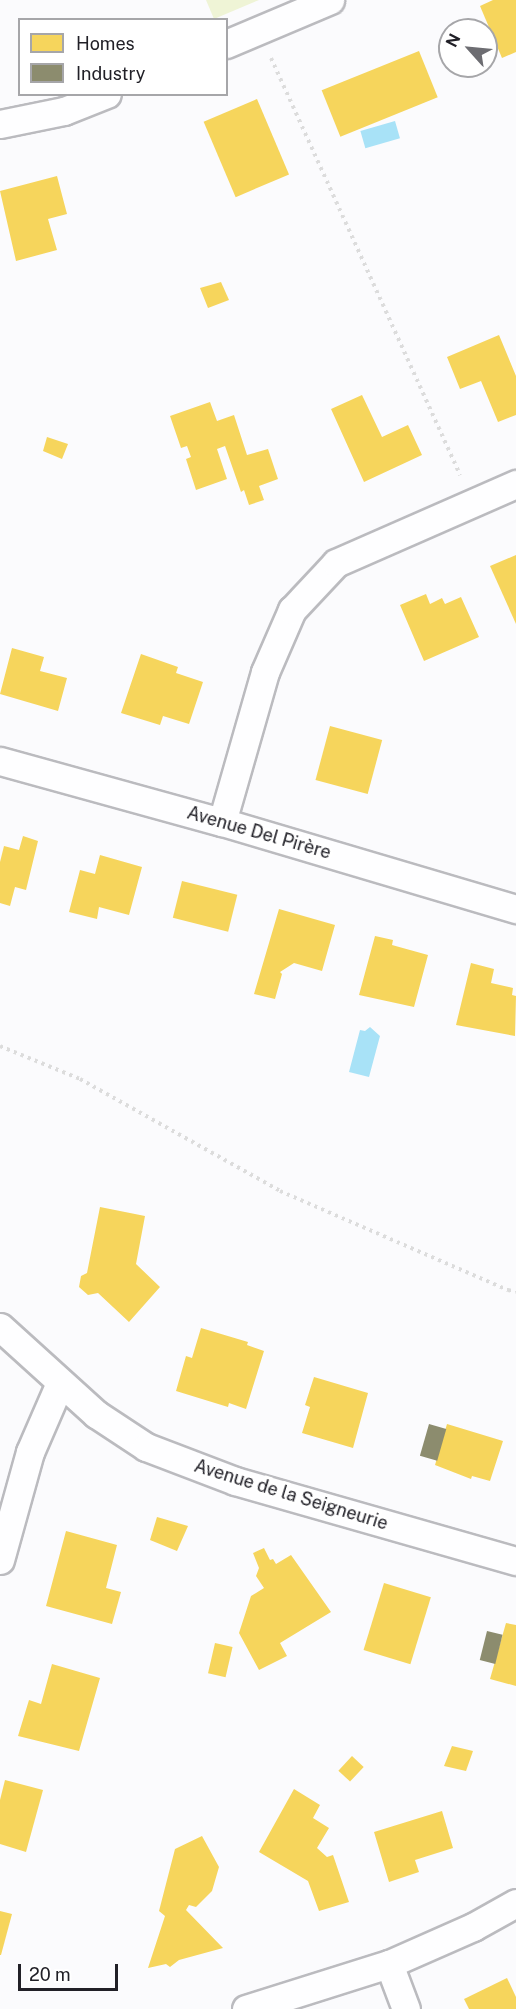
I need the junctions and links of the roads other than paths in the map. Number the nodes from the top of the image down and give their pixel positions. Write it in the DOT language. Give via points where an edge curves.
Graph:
graph roads {
  1 [pos="330,0"];
  2 [pos="228,43"];
  3 [pos="102,96"];
  4 [pos="0,124"];
  5 [pos="516,484"];
  6 [pos="0,760"];
  7 [pos="222,822"];
  8 [pos="516,909"];
  9 [pos="0,1327"];
  10 [pos="60,1383"];
  11 [pos="0,1560"];
  12 [pos="516,1562"];
  13 [pos="516,1903"];
  14 [pos="389,1964"];
  15 [pos="246,2009"];
  16 [pos="406,2009"];
  1 -- 2 [label="street"];
  3 -- 4 [label="street" via="64,111"];
  5 -- 7 [label="street" via="336,563 292,610 265,672"];
  6 -- 7 [label="street, Avenue Del Pirère"];
  7 -- 8 [label="street, Avenue Del Pirère"];
  9 -- 10 [label="street, Avenue de la Seigneurie"];
  10 -- 11 [label="street" via="30,1452"];
  10 -- 12 [label="street, Avenue de la Seigneurie" via="96,1414 158,1451 235,1481"];
  13 -- 14 [label="street" via="473,1927"];
  14 -- 15 [label="street"];
  14 -- 16 [label="street"];
}
